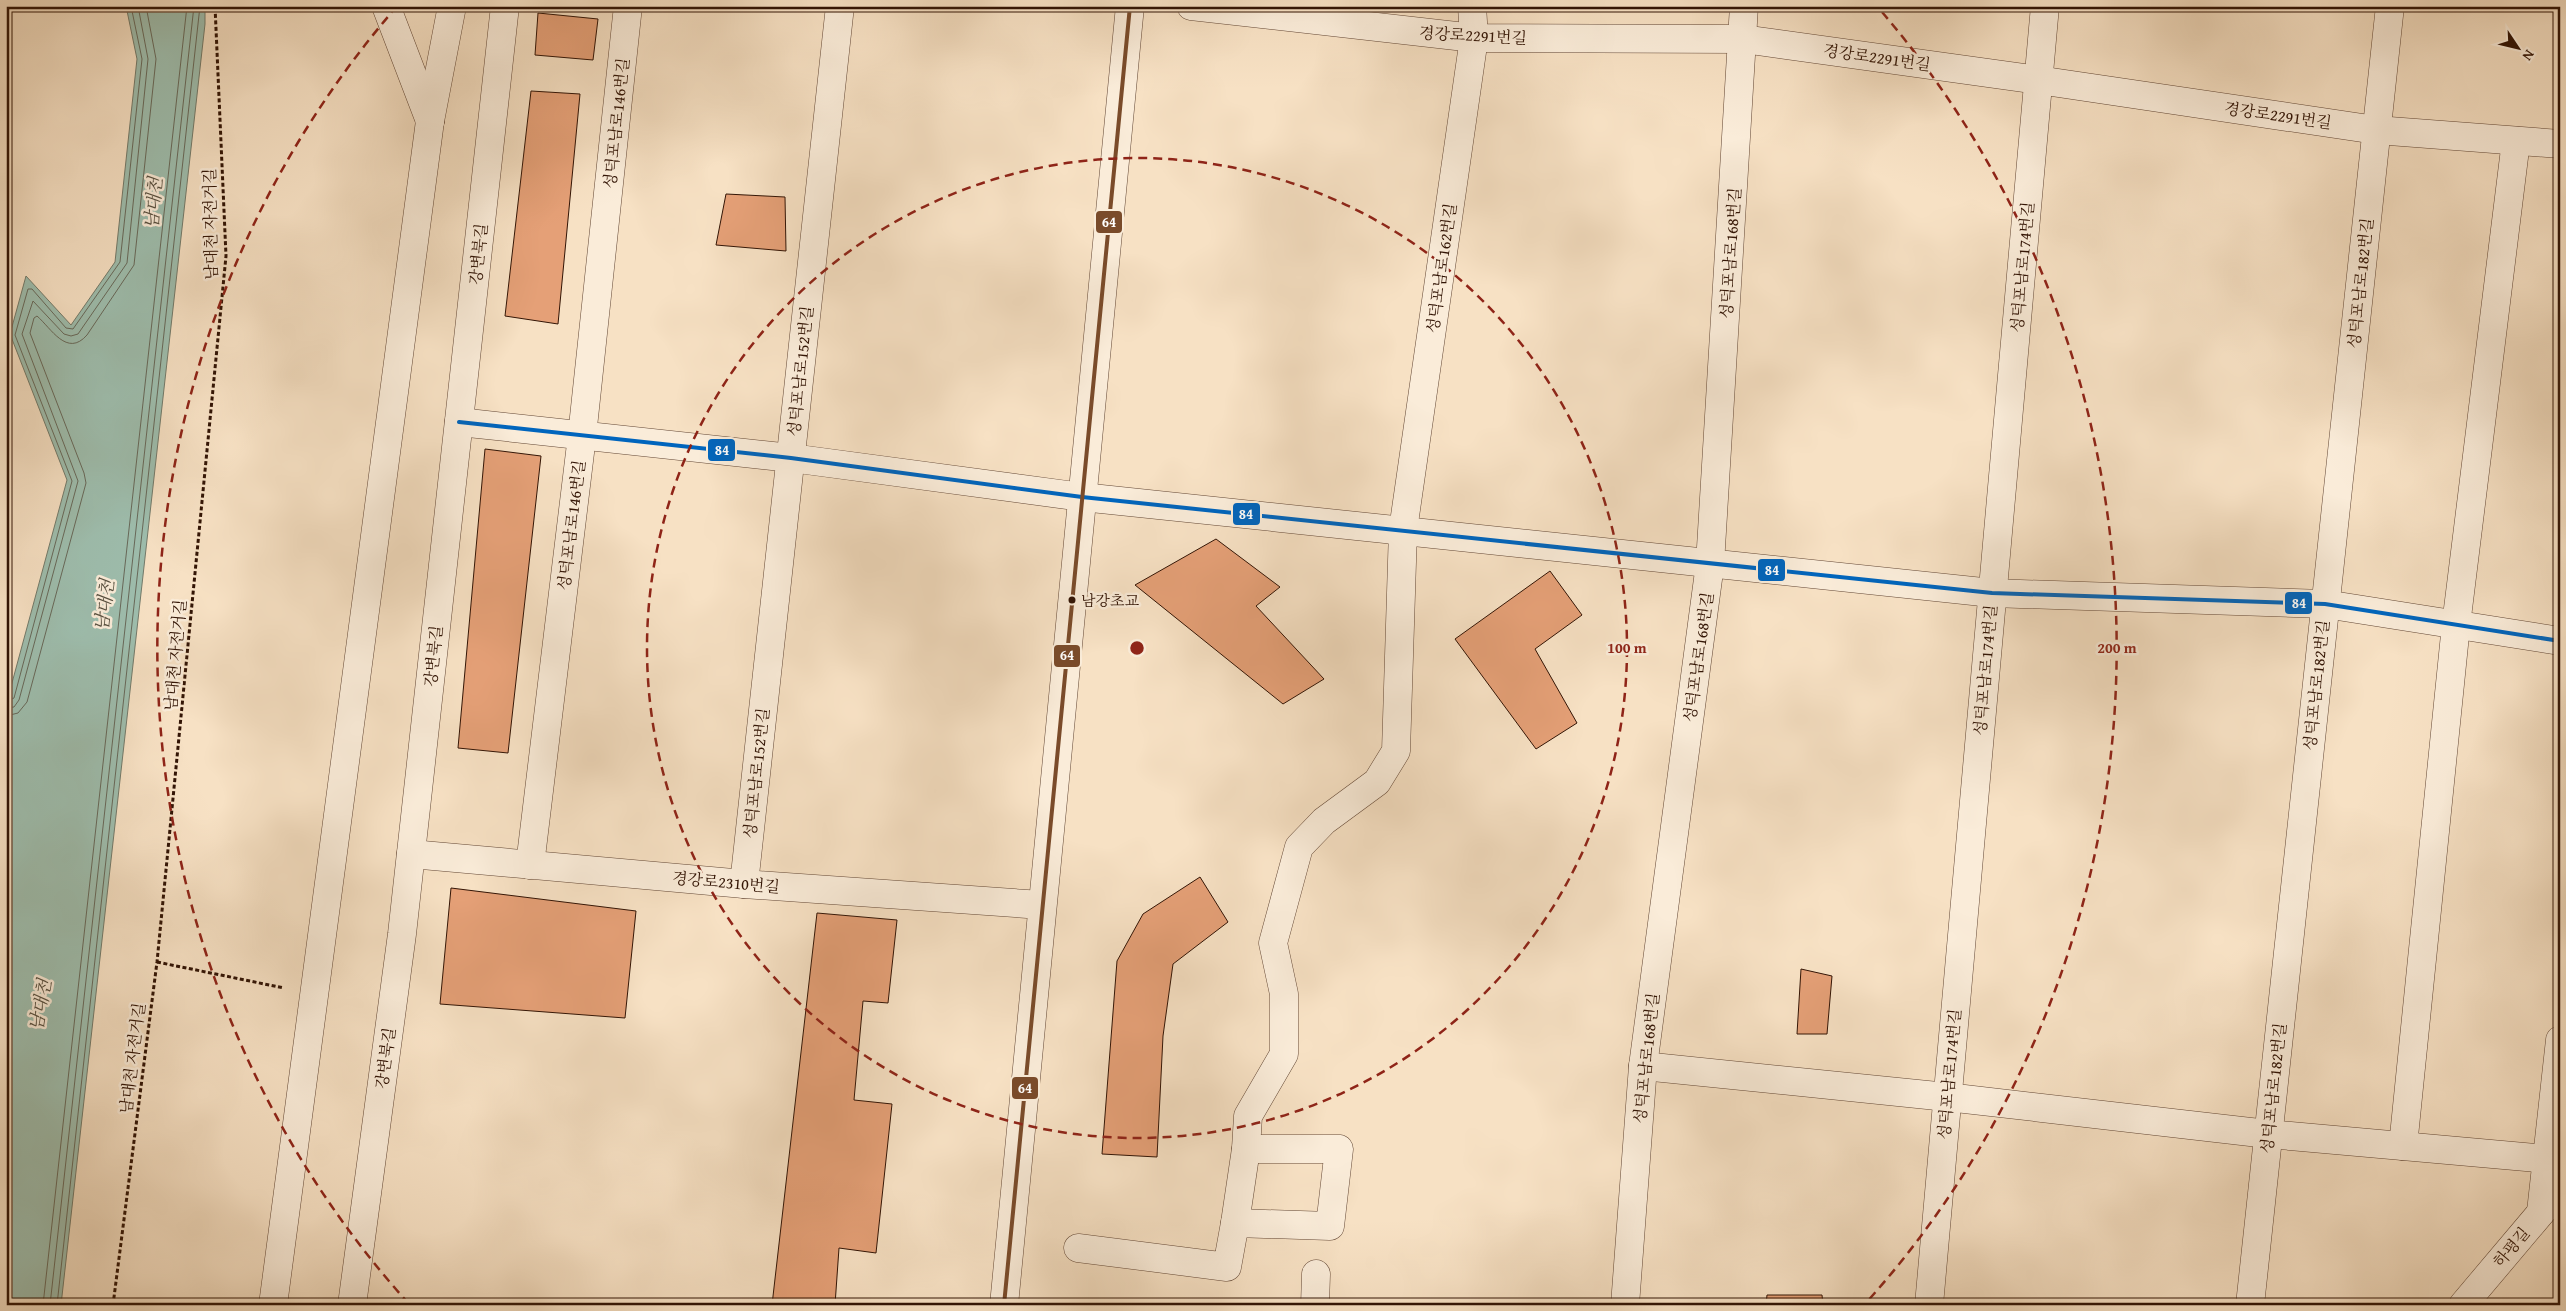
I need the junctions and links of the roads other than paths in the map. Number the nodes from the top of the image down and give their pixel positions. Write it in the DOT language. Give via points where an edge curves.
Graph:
graph roads {
  1 [pos="386,6"];
  2 [pos="452,6"];
  3 [pos="505,6"];
  4 [pos="628,6"];
  5 [pos="840,6"];
  6 [pos="1130,6"];
  7 [pos="1191,6"];
  8 [pos="1472,6"];
  9 [pos="1744,6"];
  10 [pos="2045,6"];
  11 [pos="2390,6"];
  12 [pos="1474,38"];
  13 [pos="1743,39"];
  14 [pos="2038,80"];
  15 [pos="430,121"];
  16 [pos="2376,130"];
  17 [pos="2516,141"];
  18 [pos="2560,144"];
  19 [pos="459,422"];
  20 [pos="582,436"];
  21 [pos="791,458"];
  22 [pos="1082,497"];
  23 [pos="1403,530"];
  24 [pos="1710,564"];
  25 [pos="1992,593"];
  26 [pos="2325,604"];
  27 [pos="2456,625"];
  28 [pos="2560,641"];
  29 [pos="411,854"];
  30 [pos="530,865"];
  31 [pos="744,884"];
  32 [pos="1042,905"];
  33 [pos="2560,1040"];
  34 [pos="1643,1066"];
  35 [pos="1947,1097"];
  36 [pos="2268,1134"];
  37 [pos="2403,1146"];
  38 [pos="1246,1149"];
  39 [pos="2547,1159"];
  40 [pos="2560,1190"];
  41 [pos="2541,1212"];
  42 [pos="1235,1223"];
  43 [pos="1078,1248"];
  44 [pos="1316,1274"];
  45 [pos="273,1305"];
  46 [pos="352,1305"];
  47 [pos="1004,1305"];
  48 [pos="1315,1305"];
  49 [pos="1625,1305"];
  50 [pos="1929,1305"];
  51 [pos="2250,1305"];
  52 [pos="2463,1305"];
  1 -- 15 [label="street"];
  2 -- 15 [label="street"];
  3 -- 19 [label="street, 강변북길"];
  4 -- 20 [label="street, 성덕포남로146번길"];
  5 -- 21 [label="street, 성덕포남로152번길"];
  6 -- 22 [label="street"];
  7 -- 12 [label="street, 경강로2291번길"];
  8 -- 12 [label="street, 성덕포남로162번길"];
  9 -- 13 [label="street, 성덕포남로168번길"];
  10 -- 14 [label="street, 성덕포남로174번길"];
  11 -- 16 [label="street, 성덕포남로182번길"];
  12 -- 13 [label="street, 경강로2291번길"];
  12 -- 23 [label="street, 성덕포남로162번길"];
  13 -- 14 [label="street, 경강로2291번길"];
  13 -- 24 [label="street, 성덕포남로168번길"];
  14 -- 16 [label="street, 경강로2291번길"];
  14 -- 25 [label="street, 성덕포남로174번길"];
  15 -- 45 [label="street"];
  16 -- 17 [label="street, 경강로2291번길"];
  16 -- 26 [label="street, 성덕포남로182번길"];
  17 -- 18 [label="street, 경강로2291번길"];
  17 -- 27 [label="street"];
  19 -- 20 [label="street"];
  19 -- 29 [label="street, 강변북길"];
  20 -- 21 [label="street"];
  20 -- 30 [label="street, 성덕포남로146번길"];
  21 -- 22 [label="street"];
  21 -- 31 [label="street, 성덕포남로152번길"];
  22 -- 23 [label="street"];
  22 -- 32 [label="street"];
  23 -- 24 [label="street"];
  23 -- 38 [label="street, 성덕포남로162번길" via="1396,751 1377,782 1324,821 1299,847 1273,942 1284,994 1284,1054 1248,1116"];
  24 -- 25 [label="street"];
  24 -- 34 [label="street, 성덕포남로168번길"];
  25 -- 26 [label="street"];
  25 -- 35 [label="street, 성덕포남로174번길"];
  26 -- 27 [label="street"];
  26 -- 36 [label="street, 성덕포남로182번길"];
  27 -- 28 [label="street"];
  27 -- 37 [label="street"];
  29 -- 30 [label="street, 경강로2310번길"];
  29 -- 46 [label="street, 강변북길"];
  30 -- 31 [label="street, 경강로2310번길"];
  31 -- 32 [label="street, 경강로2310번길"];
  32 -- 47 [label="street"];
  33 -- 39 [label="street"];
  34 -- 35 [label="street"];
  34 -- 49 [label="street, 성덕포남로168번길"];
  35 -- 36 [label="street"];
  35 -- 50 [label="street, 성덕포남로174번길"];
  36 -- 37 [label="street"];
  36 -- 51 [label="street, 성덕포남로182번길"];
  37 -- 39 [label="street"];
  38 -- 42 [label="street, 성덕포남로162번길"];
  38 -- 42 [label="street" via="1339,1149 1330,1226"];
  39 -- 41 [label="street"];
  40 -- 41 [label="street, 하평길"];
  41 -- 52 [label="street, 하평길"];
  42 -- 43 [label="street, 성덕포남로162번길" via="1227,1267"];
  44 -- 48 [label="street"];
}
